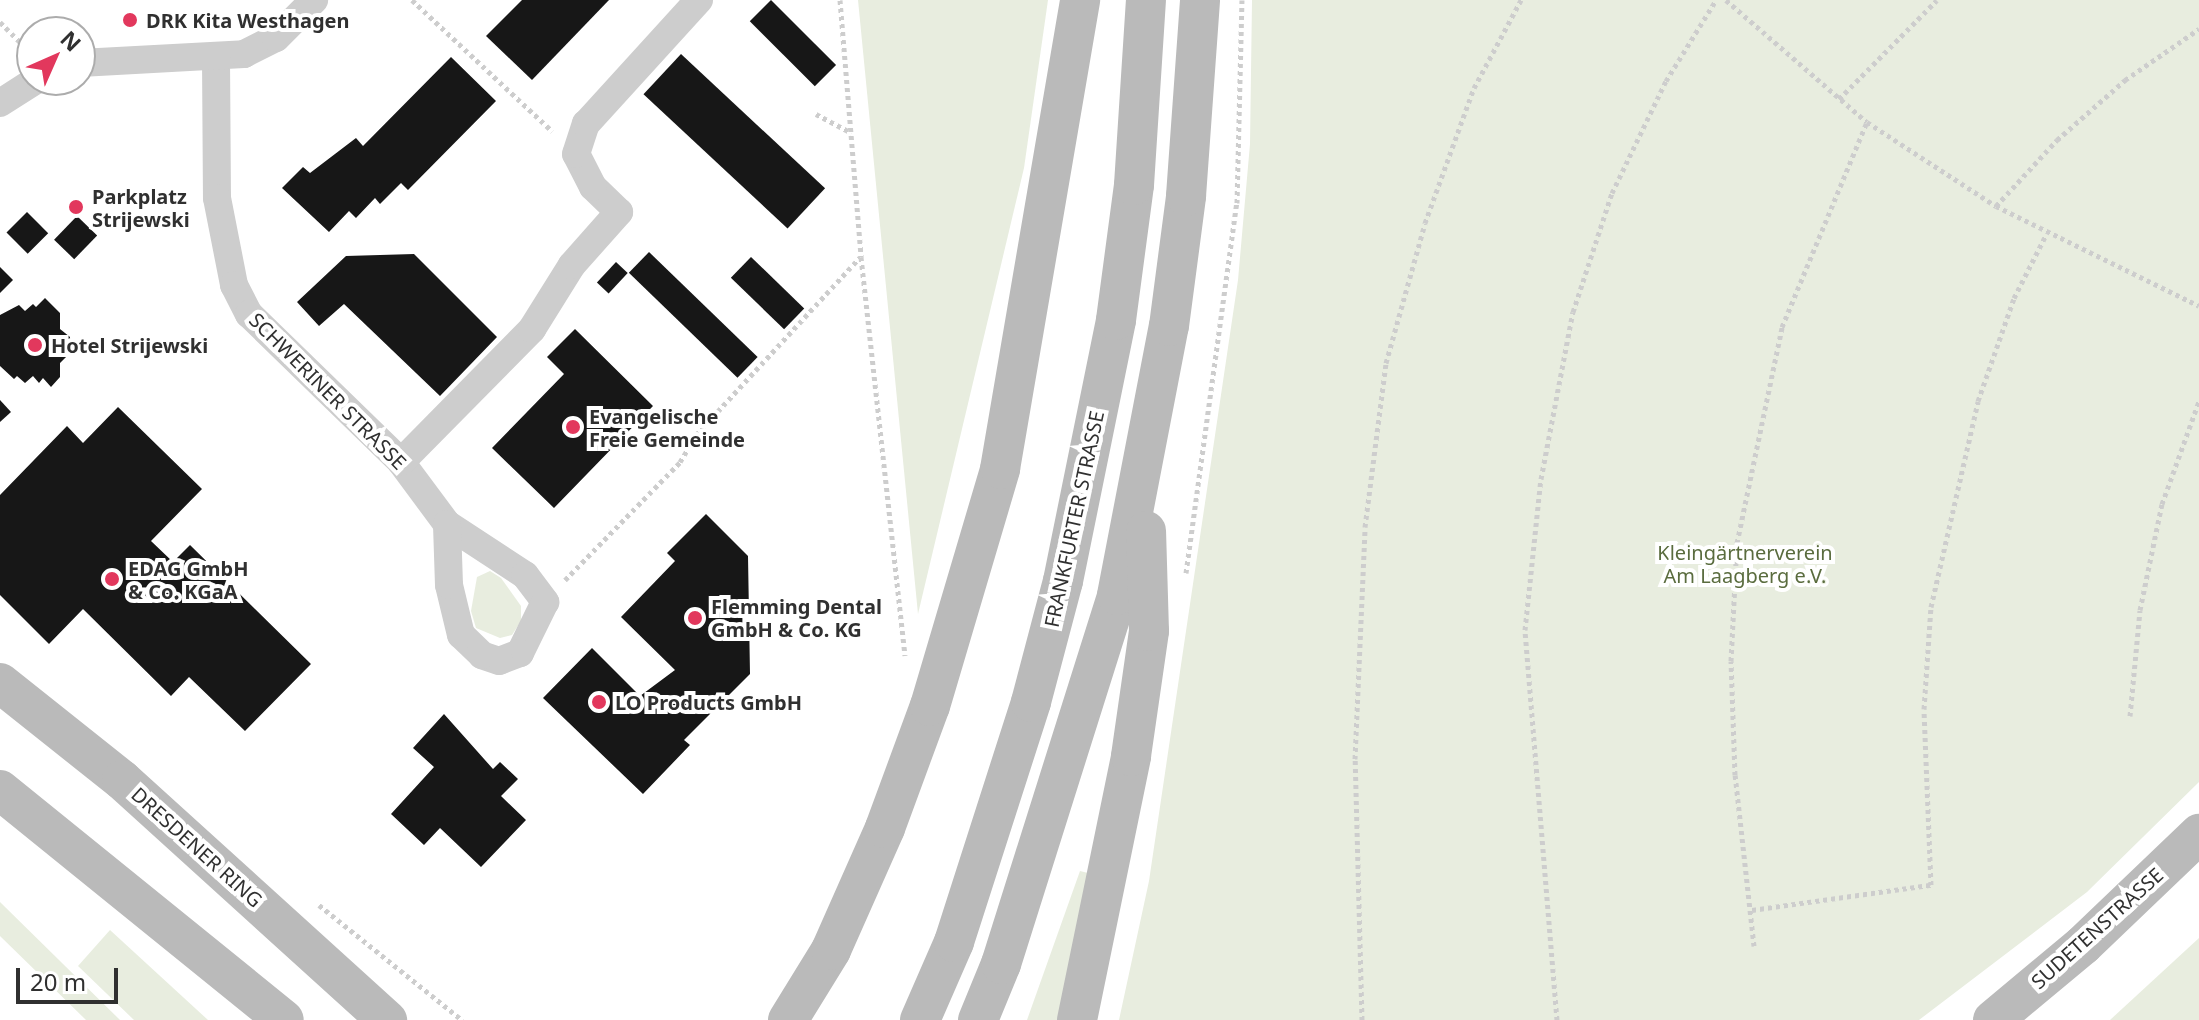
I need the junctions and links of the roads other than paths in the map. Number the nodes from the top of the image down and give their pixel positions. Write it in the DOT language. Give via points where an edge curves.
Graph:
graph roads {
  1 [pos="314,0"];
  2 [pos="699,0"];
  3 [pos="1080,0"];
  4 [pos="1146,0"];
  5 [pos="1200,0"];
  6 [pos="216,59"];
  7 [pos="96,63"];
  8 [pos="401,462"];
  9 [pos="1144,465"];
  10 [pos="447,524"];
  11 [pos="0,683"];
  12 [pos="0,790"];
  13 [pos="2199,834"];
  14 [pos="338,973"];
  15 [pos="284,1020"];
  16 [pos="387,1020"];
  17 [pos="415,1020"];
  18 [pos="788,1020"];
  19 [pos="920,1020"];
  20 [pos="978,1020"];
  21 [pos="1077,1020"];
  22 [pos="1993,1020"];
  1 -- 6 [label="street" via="276,38 244,54"];
  2 -- 8 [label="street" via="586,124 576,154 593,187 619,212 572,265 532,329"];
  3 -- 18 [label="street" via="1000,469 930,706 885,828 831,950"];
  4 -- 19 [label="street, FRANKFURTER STRASSE" via="1134,185 1116,320 1063,581 1031,702 959,927"];
  5 -- 9 [label="street" via="1186,196"];
  6 -- 7 [label="street"];
  6 -- 8 [label="street, SCHWERINER STRASSE" via="217,198 234,285 249,314"];
  8 -- 10 [label="street, SCHWERINER STRASSE"];
  9 -- 20 [label="street" via="1117,595 1080,722"];
  9 -- 21 [label="street" via="1149,631 1131,756"];
  10 -- 10 [label="street, SCHWERINER STRASSE" via="453,607 461,635 482,655 499,661 520,653 545,602 505,559"];
  11 -- 14 [label="street, DRESDENER RING" via="122,780"];
  12 -- 15 [label="street"];
  13 -- 22 [label="street, SUDETENSTRASSE" via="2083,945"];
  14 -- 16 [label="street, DRESDENER RING"];
  14 -- 17 [label="street"];
}
